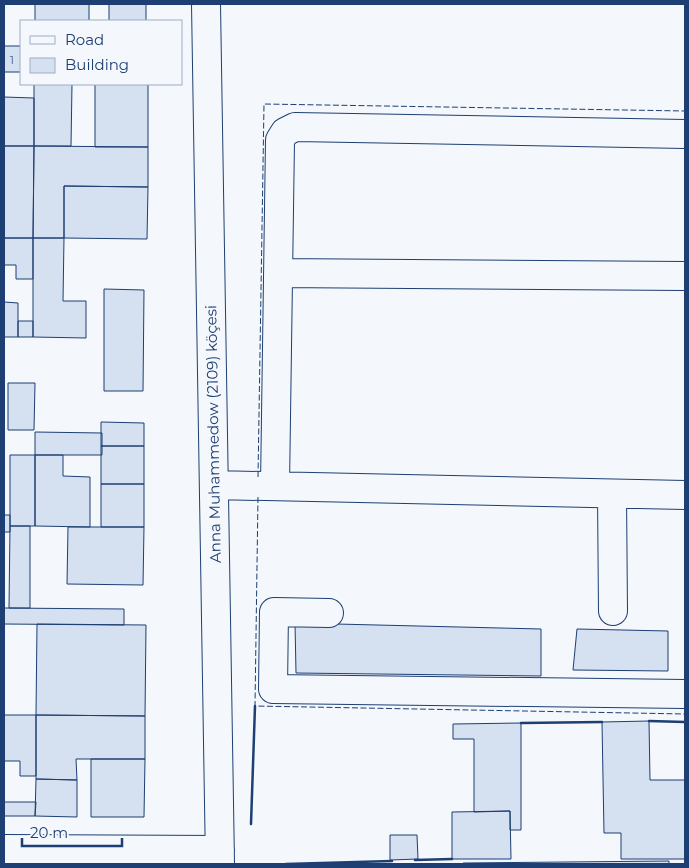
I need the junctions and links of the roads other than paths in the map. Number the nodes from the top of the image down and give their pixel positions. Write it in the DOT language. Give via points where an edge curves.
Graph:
graph roads {
  1 [pos="206,4"];
  2 [pos="685,134"];
  3 [pos="278,273"];
  4 [pos="685,276"];
  5 [pos="214,485"];
  6 [pos="275,486"];
  7 [pos="612,494"];
  8 [pos="685,495"];
  9 [pos="613,611"];
  10 [pos="329,613"];
  11 [pos="685,694"];
  12 [pos="4,848"];
  13 [pos="220,857"];
  1 -- 5 [label="street, Anna Muhammedow (2109) köçesi"];
  2 -- 3 [label="street" via="295,127 285,132 280,140"];
  3 -- 4 [label="street"];
  3 -- 6 [label="street"];
  5 -- 6 [label="street"];
  5 -- 13 [label="street, Anna Muhammedow (2109) köçesi"];
  6 -- 7 [label="street"];
  7 -- 8 [label="street"];
  7 -- 9 [label="street"];
  10 -- 11 [label="street" via="274,612 273,689"];
  12 -- 13 [label="street"];
}
